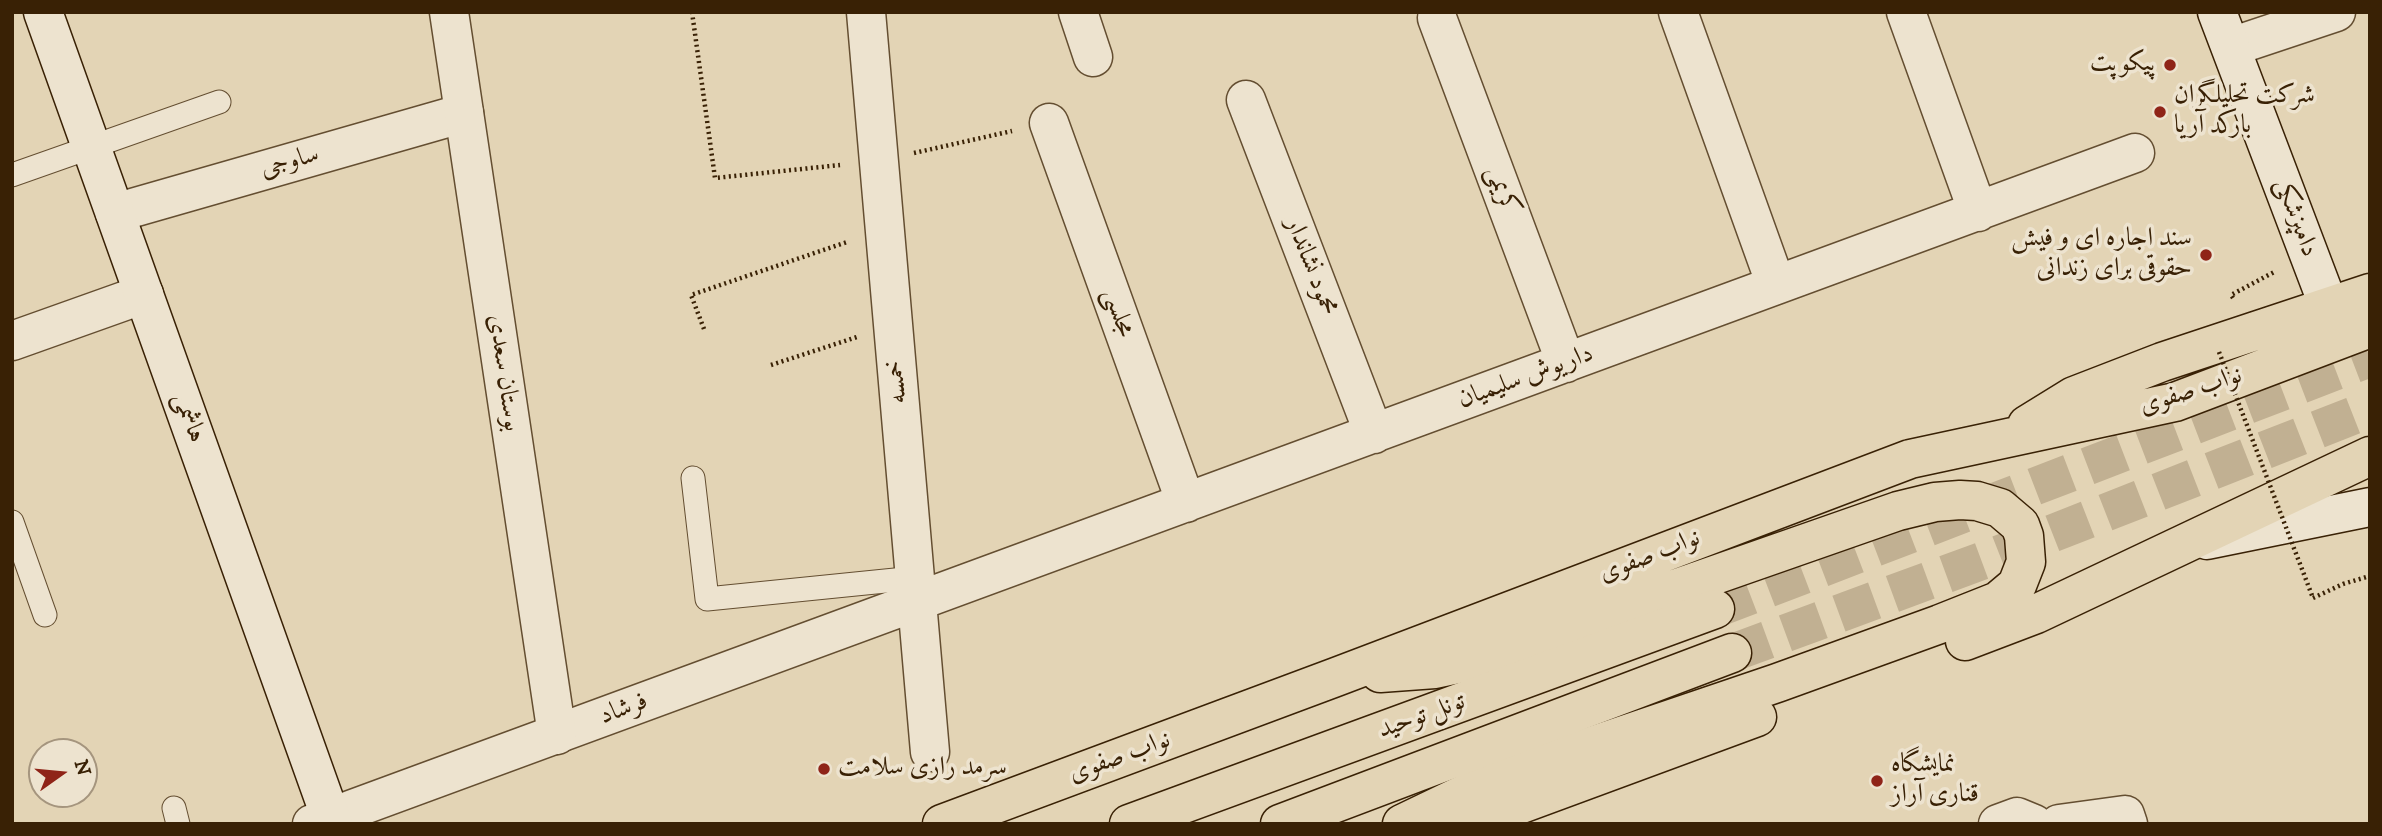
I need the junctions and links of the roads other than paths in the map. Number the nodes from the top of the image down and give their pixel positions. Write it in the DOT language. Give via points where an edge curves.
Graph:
graph roads {
  1 [pos="43,12"];
  2 [pos="449,12"];
  3 [pos="866,12"];
  4 [pos="1078,12"];
  5 [pos="1678,12"];
  6 [pos="1906,12"];
  7 [pos="2336,12"];
  8 [pos="1437,18"];
  9 [pos="2224,30"];
  10 [pos="1093,57"];
  11 [pos="1246,100"];
  12 [pos="219,102"];
  13 [pos="464,113"];
  14 [pos="1049,122"];
  15 [pos="92,147"];
  16 [pos="2135,153"];
  17 [pos="12,175"];
  18 [pos="1978,212"];
  19 [pos="116,213"];
  20 [pos="1776,285"];
  21 [pos="2370,293"];
  22 [pos="144,294"];
  23 [pos="2329,307"];
  24 [pos="2370,328"];
  25 [pos="12,341"];
  26 [pos="1566,363"];
  27 [pos="1374,434"];
  28 [pos="2003,440"];
  29 [pos="2370,456"];
  30 [pos="692,478"];
  31 [pos="1186,503"];
  32 [pos="2370,508"];
  33 [pos="12,522"];
  34 [pos="2184,545"];
  35 [pos="916,590"];
  36 [pos="1715,609"];
  37 [pos="45,615"];
  38 [pos="1732,653"];
  39 [pos="1336,677"];
  40 [pos="557,735"];
  41 [pos="930,752"];
  42 [pos="325,822"];
  43 [pos="942,824"];
  44 [pos="1129,824"];
  45 [pos="1280,824"];
  46 [pos="1402,824"];
  47 [pos="1467,824"];
  48 [pos="1998,824"];
  49 [pos="2034,824"];
  50 [pos="2059,824"];
  51 [pos="2128,824"];
  1 -- 15 [label="street, هاشمی"];
  2 -- 13 [label="street, بوستان سعدی"];
  3 -- 35 [label="street, خمسه"];
  4 -- 10 [label="street"];
  5 -- 20 [label="street"];
  6 -- 18 [label="street"];
  7 -- 9 [label="street"];
  8 -- 26 [label="street, کریمی"];
  9 -- 23 [label="street, دامپزشکی"];
  11 -- 27 [label="street, محمود نشاندار"];
  12 -- 15 [label="lane"];
  13 -- 19 [label="street, ساوجی"];
  13 -- 40 [label="street, بوستان سعدی"];
  14 -- 31 [label="street, مجلسی"];
  15 -- 17 [label="lane"];
  15 -- 19 [label="street, هاشمی"];
  16 -- 18 [label="street, داریوش سلیمیان"];
  18 -- 20 [label="street, داریوش سلیمیان"];
  19 -- 22 [label="street, هاشمی"];
  20 -- 26 [label="street, داریوش سلیمیان"];
  21 -- 23 [label="main road"];
  22 -- 25 [label="street"];
  22 -- 42 [label="street, هاشمی"];
  23 -- 28 [label="main road" via="2074,396"];
  24 -- 28 [label="main road, نواب صفوی" via="2175,402"];
  26 -- 27 [label="street, داریوش سلیمیان"];
  27 -- 31 [label="street, داریوش سلیمیان"];
  28 -- 39 [label="main road, نواب صفوی" via="1910,459"];
  29 -- 34 [label="main road"];
  30 -- 35 [label="lane" via="707,599"];
  31 -- 35 [label="street, داریوش سلیمیان"];
  32 -- 34 [label="street"];
  33 -- 37 [label="lane"];
  34 -- 47 [label="main road" via="2036,614"];
  35 -- 40 [label="street, فرشاد"];
  35 -- 41 [label="street, خمسه"];
  36 -- 44 [label="main road, تونل توحید"];
  38 -- 45 [label="main road, تونل توحید"];
  39 -- 43 [label="main road, نواب صفوی"];
  39 -- 46 [label="main road" via="1463,663 1935,502 1977,501 2000,508 2020,525 2026,549 2023,574 1998,601 1777,683 1500,777"];
  40 -- 42 [label="street, فرشاد"];
  48 -- 49 [label="street" via="2017,817"];
  50 -- 51 [label="street" via="2124,816"];
}
